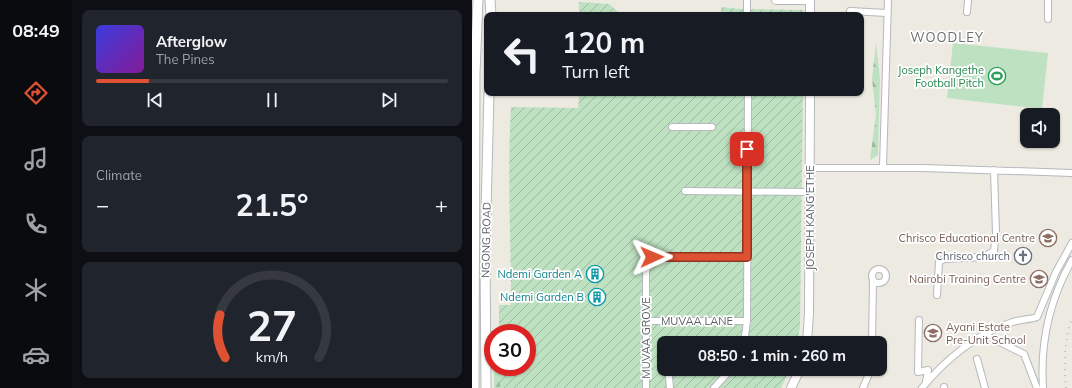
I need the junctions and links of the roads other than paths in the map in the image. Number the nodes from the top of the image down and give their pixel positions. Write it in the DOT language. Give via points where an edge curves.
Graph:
graph roads {
  1 [pos="478,0"];
  2 [pos="490,0"];
  3 [pos="747,0"];
  4 [pos="776,0"];
  5 [pos="810,0"];
  6 [pos="888,0"];
  7 [pos="968,0"];
  8 [pos="1048,0"];
  9 [pos="850,11"];
  10 [pos="491,12"];
  11 [pos="747,12"];
  12 [pos="810,12"];
  13 [pos="967,12"];
  14 [pos="887,13"];
  15 [pos="1048,19"];
  16 [pos="473,78"];
  17 [pos="473,89"];
  18 [pos="489,96"];
  19 [pos="748,96"];
  20 [pos="810,96"];
  21 [pos="672,127"];
  22 [pos="712,127"];
  23 [pos="883,167"];
  24 [pos="810,168"];
  25 [pos="994,170"];
  26 [pos="1072,173"];
  27 [pos="685,191"];
  28 [pos="747,191"];
  29 [pos="810,192"];
  30 [pos="474,225"];
  31 [pos="1072,243"];
  32 [pos="747,257"];
  33 [pos="1072,260"];
  34 [pos="873,280"];
  35 [pos="937,295"];
  36 [pos="474,307"];
  37 [pos="919,320"];
  38 [pos="646,321"];
  39 [pos="747,321"];
  40 [pos="985,335"];
  41 [pos="745,336"];
  42 [pos="807,336"];
  43 [pos="872,336"];
  44 [pos="977,359"];
  45 [pos="725,376"];
  46 [pos="797,376"];
  47 [pos="868,376"];
  48 [pos="669,377"];
  49 [pos="926,382"];
  50 [pos="474,388"];
  51 [pos="486,388"];
  52 [pos="646,388"];
  53 [pos="670,388"];
  54 [pos="714,388"];
  55 [pos="791,388"];
  56 [pos="863,388"];
  57 [pos="922,388"];
  58 [pos="985,388"];
  59 [pos="1037,388"];
  60 [pos="1043,388"];
  1 -- 16 [label="main road, NGONG ROAD"];
  2 -- 10 [label="main road"];
  3 -- 11 [label="street"];
  4 -- 5 [label="street"];
  5 -- 12 [label="street"];
  6 -- 14 [label="street"];
  7 -- 13 [label="street"];
  8 -- 15 [label="street"];
  9 -- 14 [label="street"];
  14 -- 23 [label="street"];
  16 -- 17 [label="main road, NGONG ROAD"];
  17 -- 30 [label="main road, NGONG ROAD"];
  18 -- 51 [label="main road, NGONG ROAD" via="485,258"];
  19 -- 28 [label="street"];
  20 -- 24 [label="street, JOSEPH KANG'ETHE"];
  21 -- 22 [label="street"];
  23 -- 24 [label="street"];
  23 -- 25 [label="street"];
  24 -- 29 [label="street, JOSEPH KANG'ETHE"];
  25 -- 26 [label="street"];
  25 -- 35 [label="street" via="994,251 983,257 944,259 939,262"];
  27 -- 28 [label="street"];
  28 -- 29 [label="street"];
  28 -- 32 [label="street"];
  29 -- 42 [label="street, JOSEPH KANG'ETHE"];
  30 -- 36 [label="main road, NGONG ROAD"];
  31 -- 40 [label="street" via="1056,272 1037,317 1013,322"];
  32 -- 38 [label="street, MUVAA GROVE" via="652,257 646,266"];
  32 -- 39 [label="street"];
  33 -- 60 [label="street" via="1049,314 1043,351"];
  34 -- 43 [label="street"];
  36 -- 50 [label="main road, NGONG ROAD"];
  37 -- 49 [label="street" via="918,372 928,370"];
  38 -- 39 [label="street, MUVAA LANE"];
  38 -- 52 [label="street, MUVAA GROVE"];
  39 -- 41 [label="street"];
  40 -- 49 [label="street" via="959,351"];
  40 -- 59 [label="street" via="1024,354"];
  44 -- 58 [label="street"];
  45 -- 54 [label="street"];
  46 -- 55 [label="street"];
  47 -- 56 [label="street"];
  48 -- 53 [label="street"];
  49 -- 57 [label="street"];
}
